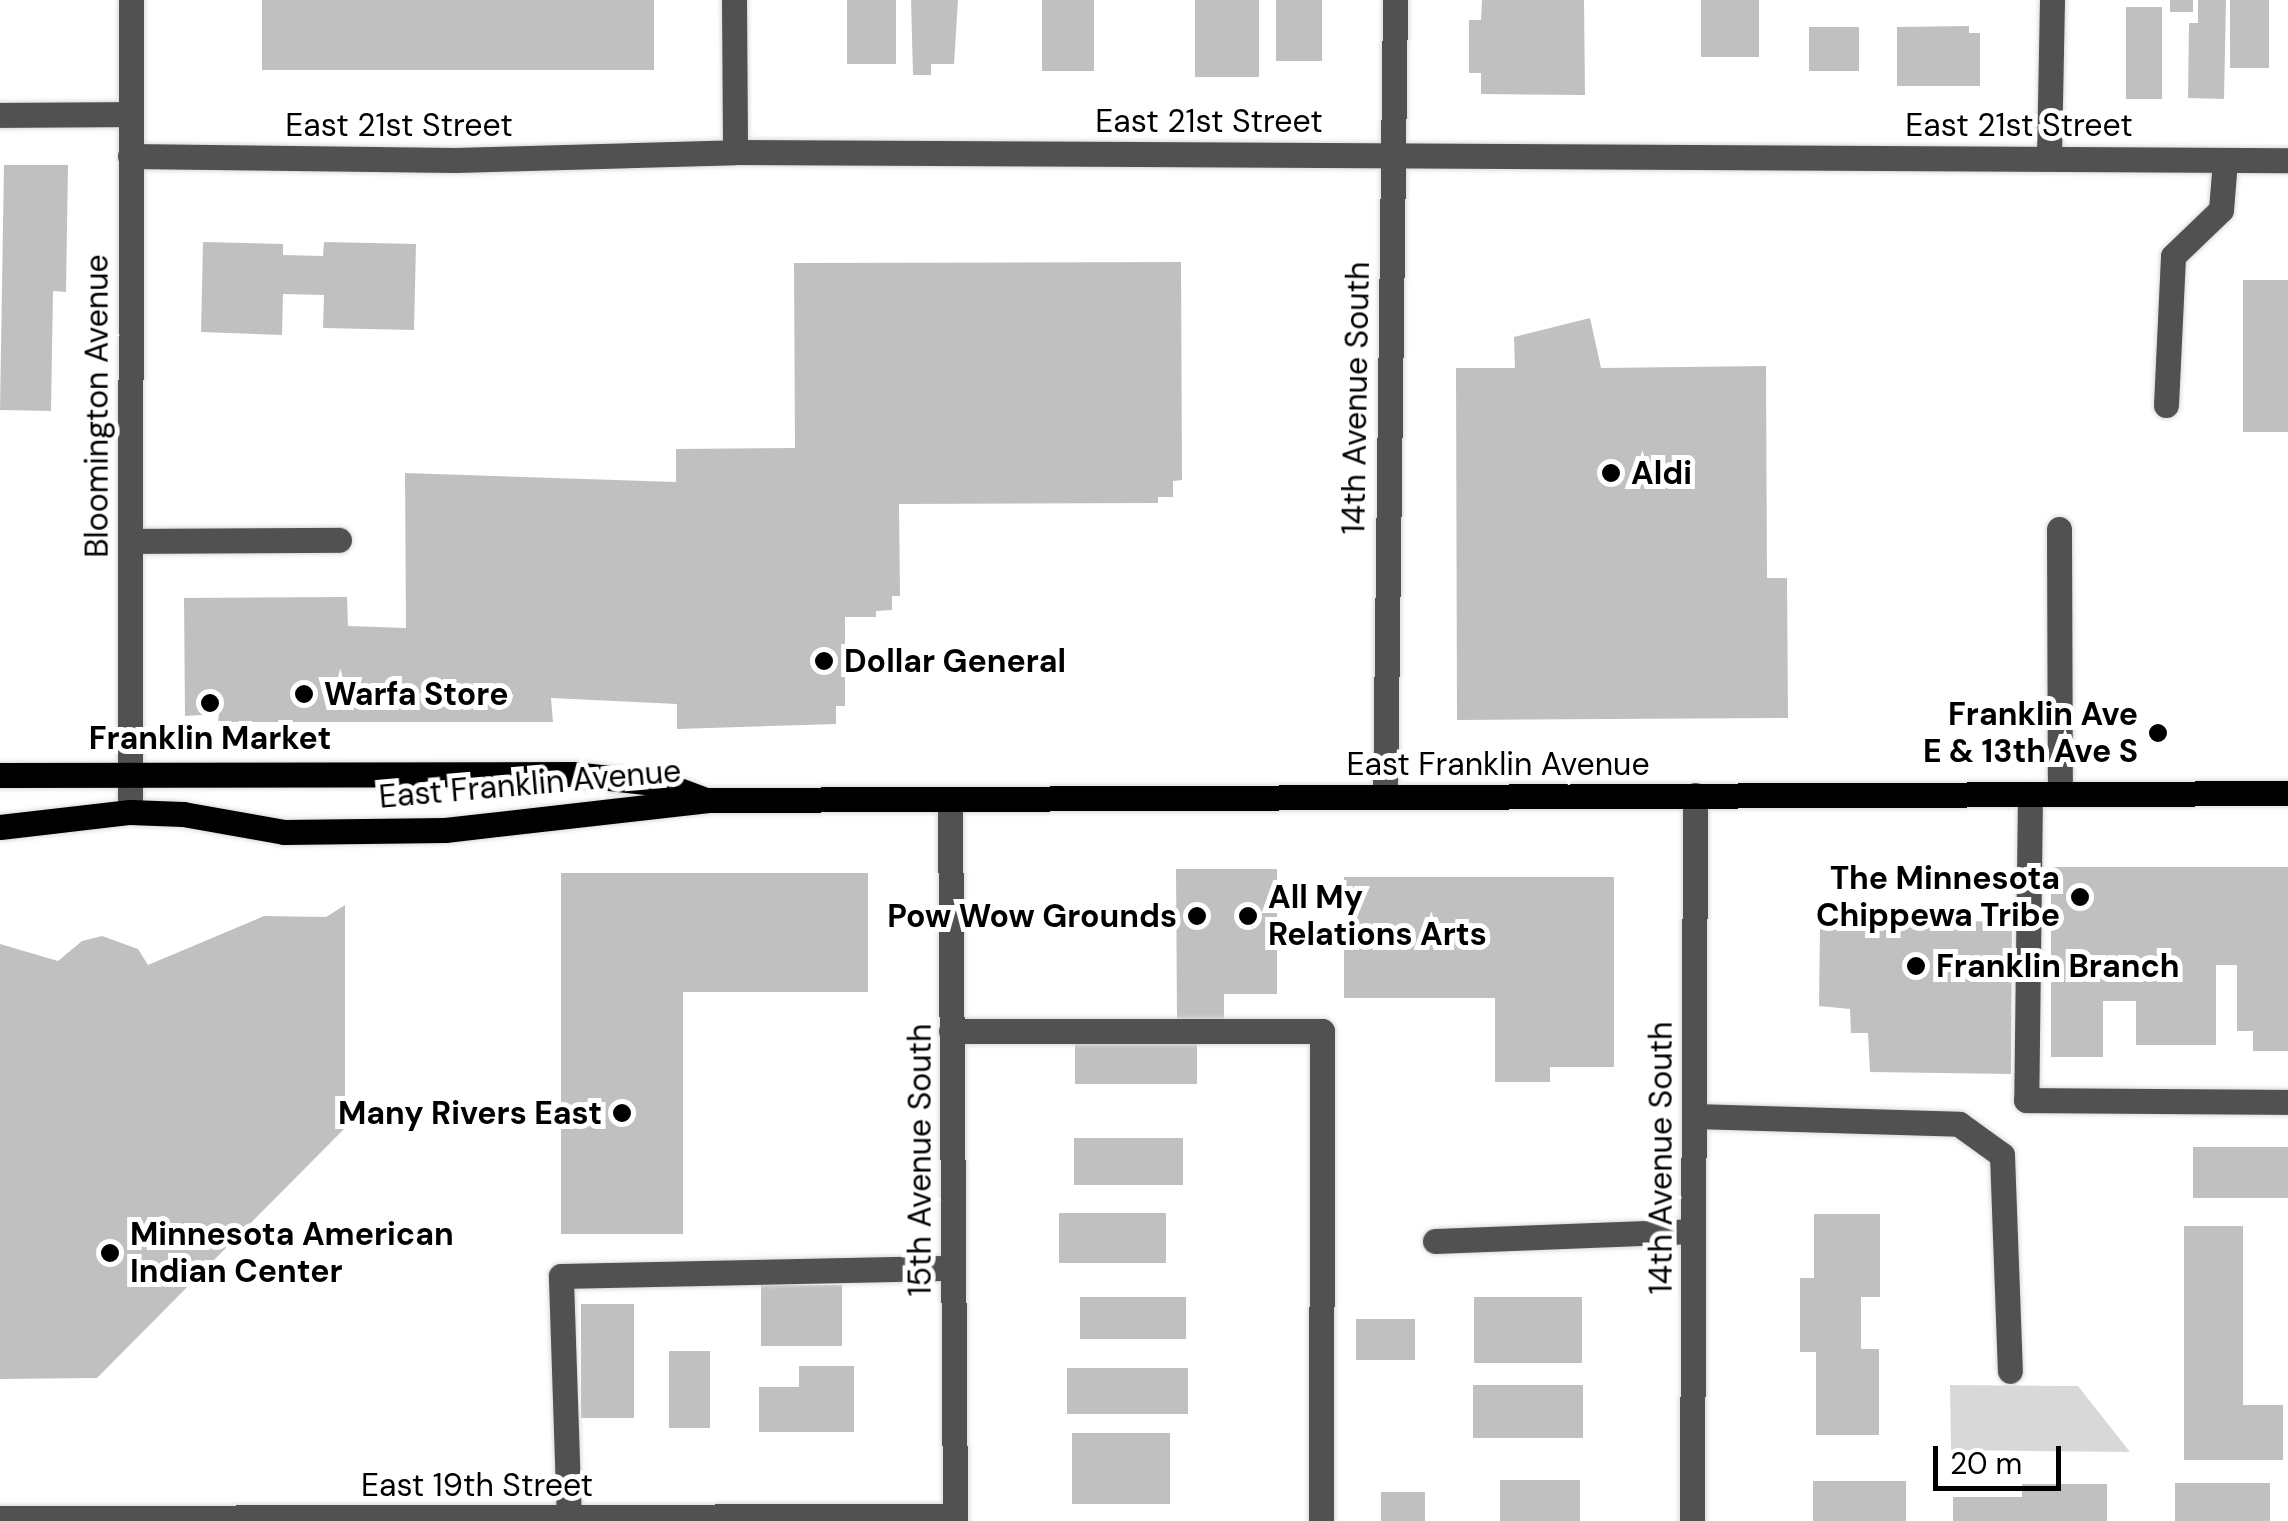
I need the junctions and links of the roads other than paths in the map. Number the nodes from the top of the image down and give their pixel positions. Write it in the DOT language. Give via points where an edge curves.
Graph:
graph roads {
  1 [pos="132,0"];
  2 [pos="734,0"];
  3 [pos="1394,0"];
  4 [pos="2052,0"];
  5 [pos="130,114"];
  6 [pos="0,115"];
  7 [pos="735,152"];
  8 [pos="130,156"];
  9 [pos="1393,156"];
  10 [pos="2048,156"];
  11 [pos="2226,160"];
  12 [pos="2288,160"];
  13 [pos="2166,405"];
  14 [pos="2058,529"];
  15 [pos="339,540"];
  16 [pos="130,541"];
  17 [pos="130,774"];
  18 [pos="0,775"];
  19 [pos="2288,792"];
  20 [pos="2060,793"];
  21 [pos="2030,794"];
  22 [pos="1695,796"];
  23 [pos="1385,797"];
  24 [pos="950,799"];
  25 [pos="708,800"];
  26 [pos="130,812"];
  27 [pos="0,827"];
  28 [pos="951,1031"];
  29 [pos="2288,1102"];
  30 [pos="1694,1116"];
  31 [pos="1693,1231"];
  32 [pos="1435,1241"];
  33 [pos="953,1268"];
  34 [pos="2010,1371"];
  35 [pos="0,1518"];
  36 [pos="569,1519"];
  37 [pos="955,1519"];
  38 [pos="154,1520"];
  39 [pos="1321,1521"];
  40 [pos="1692,1521"];
  1 -- 5 [label="street, Bloomington Avenue"];
  2 -- 7 [label="street"];
  3 -- 9 [label="street, 14th Avenue South"];
  4 -- 10 [label="street"];
  5 -- 6 [label="street"];
  5 -- 8 [label="street, Bloomington Avenue"];
  7 -- 8 [label="street, East 21st Street" via="455,160"];
  7 -- 9 [label="street, East 21st Street"];
  8 -- 16 [label="street, Bloomington Avenue"];
  9 -- 10 [label="street, East 21st Street"];
  9 -- 23 [label="street, 14th Avenue South"];
  10 -- 11 [label="street, East 21st Street"];
  11 -- 12 [label="street, East 21st Street"];
  11 -- 13 [label="street" via="2221,210 2173,256"];
  14 -- 20 [label="street"];
  15 -- 16 [label="street"];
  16 -- 17 [label="street, Bloomington Avenue"];
  17 -- 18 [label="main road, East Franklin Avenue"];
  17 -- 25 [label="main road, East Franklin Avenue" via="573,774 663,784"];
  17 -- 26 [label="street, Bloomington Avenue"];
  19 -- 20 [label="main road, East Franklin Avenue"];
  20 -- 21 [label="main road, East Franklin Avenue"];
  21 -- 22 [label="main road, East Franklin Avenue"];
  21 -- 29 [label="street" via="2026,1100"];
  22 -- 23 [label="main road, East Franklin Avenue"];
  22 -- 30 [label="street, 14th Avenue South"];
  23 -- 24 [label="main road, East Franklin Avenue"];
  24 -- 25 [label="main road, East Franklin Avenue"];
  24 -- 28 [label="street, 15th Avenue South"];
  25 -- 26 [label="main road, East Franklin Avenue" via="445,830 284,832"];
  26 -- 27 [label="main road, East Franklin Avenue"];
  28 -- 33 [label="street, 15th Avenue South"];
  28 -- 39 [label="street" via="1322,1031"];
  30 -- 31 [label="street, 14th Avenue South"];
  30 -- 34 [label="street" via="1959,1124 2002,1155"];
  31 -- 32 [label="street"];
  31 -- 40 [label="street, 14th Avenue South"];
  33 -- 36 [label="street" via="561,1276"];
  33 -- 37 [label="street, 15th Avenue South"];
  35 -- 38 [label="street, East 19th Street"];
  36 -- 37 [label="street, East 19th Street"];
  36 -- 38 [label="street, East 19th Street"];
}
